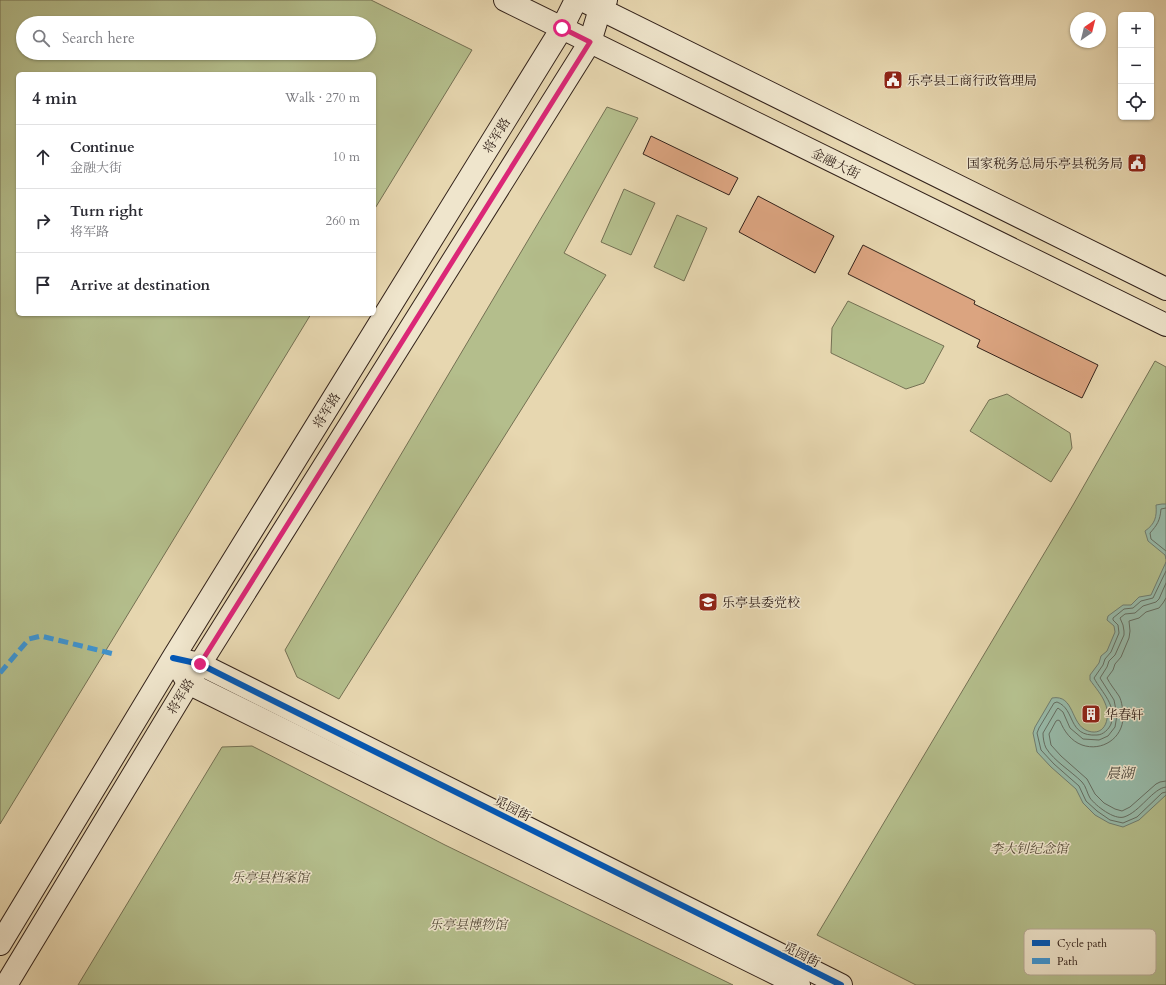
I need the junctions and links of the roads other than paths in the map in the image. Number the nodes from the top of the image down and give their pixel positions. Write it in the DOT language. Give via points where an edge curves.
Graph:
graph roads {
  1 [pos="505,0"];
  2 [pos="576,0"];
  3 [pos="596,3"];
  4 [pos="562,28"];
  5 [pos="590,42"];
  6 [pos="1166,289"];
  7 [pos="1166,325"];
  8 [pos="173,658"];
  9 [pos="200,664"];
  10 [pos="188,683"];
  11 [pos="0,944"];
  12 [pos="828,982"];
  13 [pos="6,985"];
  14 [pos="799,985"];
  1 -- 4 [label="main road, 金融大街"];
  2 -- 4 [label="main road, 将军路"];
  3 -- 5 [label="main road, 将军路"];
  3 -- 6 [label="main road"];
  4 -- 5 [label="main road, 金融大街"];
  4 -- 8 [label="main road, 将军路"];
  5 -- 7 [label="main road, 金融大街"];
  5 -- 9 [label="main road, 将军路"];
  8 -- 9 [label="main road, 觅园街"];
  8 -- 10 [label="main road"];
  8 -- 11 [label="main road, 将军路"];
  9 -- 10 [label="main road, 将军路"];
  9 -- 12 [label="main road, 觅园街"];
  10 -- 13 [label="main road, 将军路"];
  10 -- 14 [label="main road"];
}
